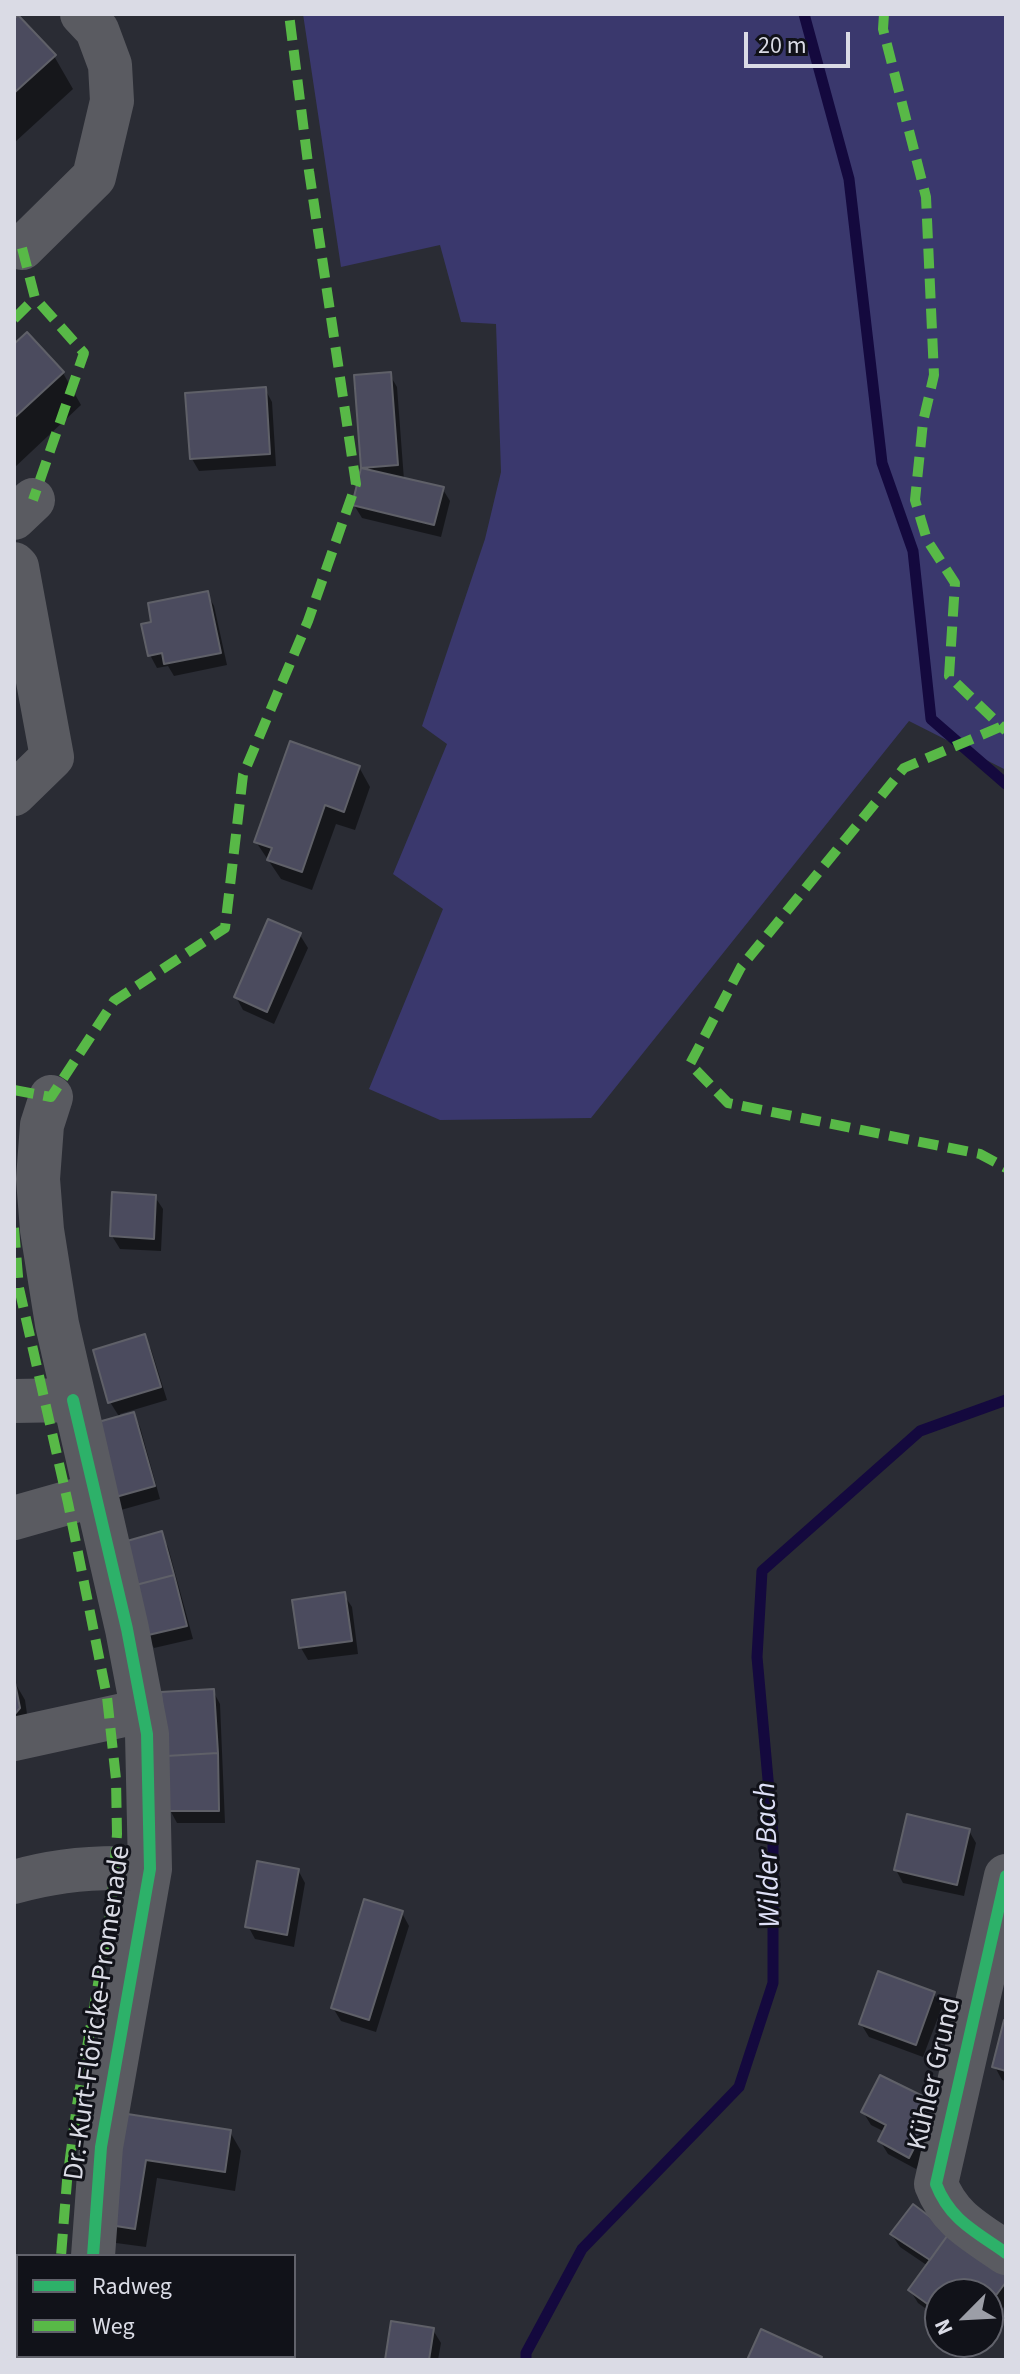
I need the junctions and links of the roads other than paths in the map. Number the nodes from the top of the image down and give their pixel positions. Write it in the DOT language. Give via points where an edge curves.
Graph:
graph roads {
  1 [pos="82,14"];
  2 [pos="22,248"];
  3 [pos="14,564"];
  4 [pos="19,611"];
  5 [pos="14,794"];
  6 [pos="51,1097"];
  7 [pos="73,1400"];
  8 [pos="14,1401"];
  9 [pos="95,1495"];
  10 [pos="14,1518"];
  11 [pos="142,1711"];
  12 [pos="14,1739"];
  13 [pos="150,1869"];
  14 [pos="1006,1876"];
  15 [pos="14,1882"];
  16 [pos="1006,2253"];
  17 [pos="93,2254"];
  1 -- 2 [label="street" via="97,30 110,65 112,101 94,177"];
  3 -- 4 [label="street"];
  4 -- 5 [label="street" via="52,757"];
  6 -- 7 [label="street, Dr.-Kurt-Flöricke-Promenade" via="42,1125 38,1179 42,1230"];
  7 -- 8 [label="street"];
  7 -- 9 [label="street, Dr.-Kurt-Flöricke-Promenade"];
  9 -- 10 [label="street"];
  9 -- 11 [label="street, Dr.-Kurt-Flöricke-Promenade"];
  11 -- 12 [label="street"];
  11 -- 13 [label="street, Dr.-Kurt-Flöricke-Promenade"];
  13 -- 15 [label="street" via="55,1872"];
  13 -- 17 [label="street, Dr.-Kurt-Flöricke-Promenade" via="101,2147"];
  14 -- 16 [label="street, Kühler Grund" via="936,2184 956,2217"];
}
